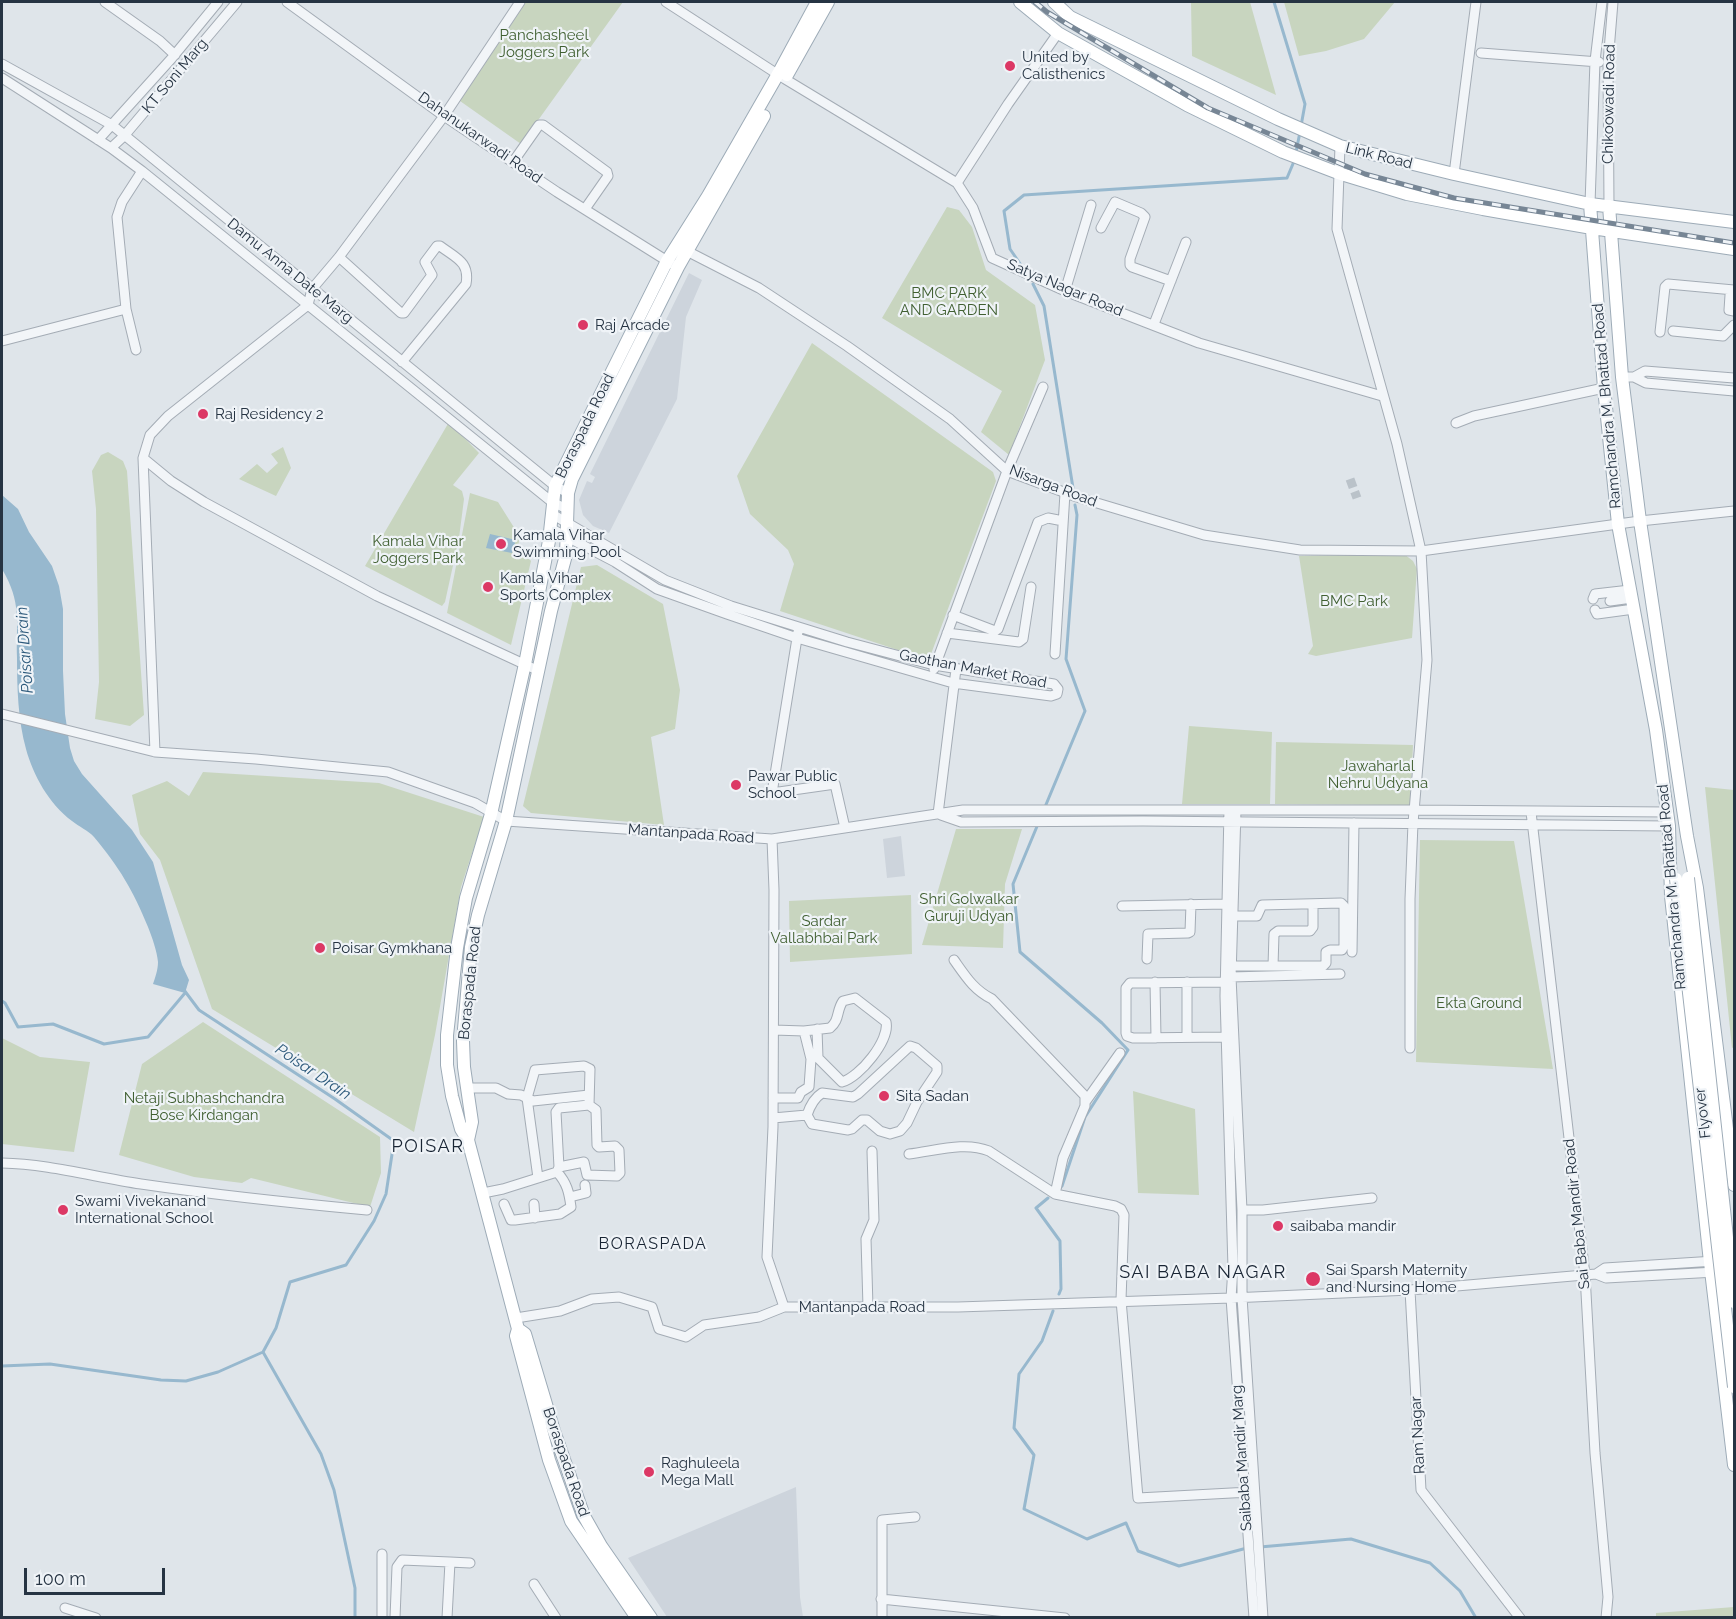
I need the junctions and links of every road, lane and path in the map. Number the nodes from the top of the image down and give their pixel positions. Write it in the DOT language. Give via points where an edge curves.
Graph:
graph roads {
  1 [pos="105,2"];
  2 [pos="218,2"];
  3 [pos="237,2"];
  4 [pos="287,2"];
  5 [pos="520,2"];
  6 [pos="666,2"];
  7 [pos="817,2"];
  8 [pos="828,2"];
  9 [pos="1020,2"];
  10 [pos="1054,2"];
  11 [pos="1476,2"];
  12 [pos="1602,2"];
  13 [pos="1613,2"];
  14 [pos="1058,33"];
  15 [pos="1481,53"];
  16 [pos="175,55"];
  17 [pos="1595,61"];
  18 [pos="1608,63"];
  19 [pos="2,64"];
  20 [pos="781,76"];
  21 [pos="2,78"];
  22 [pos="444,116"];
  23 [pos="112,125"];
  24 [pos="124,136"];
  25 [pos="98,140"];
  26 [pos="1340,146"];
  27 [pos="111,148"];
  28 [pos="513,162"];
  29 [pos="142,171"];
  30 [pos="1338,173"];
  31 [pos="1454,174"];
  32 [pos="957,183"];
  33 [pos="1590,204"];
  34 [pos="1091,205"];
  35 [pos="1608,206"];
  36 [pos="585,209"];
  37 [pos="1734,222"];
  38 [pos="1101,228"];
  39 [pos="1592,228"];
  40 [pos="1611,230"];
  41 [pos="1186,242"];
  42 [pos="682,249"];
  43 [pos="1734,249"];
  44 [pos="1593,250"];
  45 [pos="1613,251"];
  46 [pos="339,257"];
  47 [pos="672,264"];
  48 [pos="1170,281"];
  49 [pos="312,290"];
  50 [pos="1065,291"];
  51 [pos="1734,292"];
  52 [pos="308,305"];
  53 [pos="126,309"];
  54 [pos="1734,311"];
  55 [pos="1154,324"];
  56 [pos="1734,325"];
  57 [pos="1673,331"];
  58 [pos="1659,332"];
  59 [pos="2,340"];
  60 [pos="136,350"];
  61 [pos="402,362"];
  62 [pos="1628,377"];
  63 [pos="1734,378"];
  64 [pos="1043,387"];
  65 [pos="1604,388"];
  66 [pos="1734,391"];
  67 [pos="1382,396"];
  68 [pos="454,403"];
  69 [pos="446,415"];
  70 [pos="1456,423"];
  71 [pos="143,458"];
  72 [pos="1007,471"];
  73 [pos="555,486"];
  74 [pos="1065,493"];
  75 [pos="568,494"];
  76 [pos="552,508"];
  77 [pos="1734,511"];
  78 [pos="567,515"];
  79 [pos="1063,521"];
  80 [pos="1640,521"];
  81 [pos="1618,524"];
  82 [pos="550,528"];
  83 [pos="566,535"];
  84 [pos="1421,551"];
  85 [pos="625,563"];
  86 [pos="1030,587"];
  87 [pos="694,591"];
  88 [pos="1610,597"];
  89 [pos="1593,599"];
  90 [pos="1632,599"];
  91 [pos="691,602"];
  92 [pos="1595,610"];
  93 [pos="1611,613"];
  94 [pos="953,615"];
  95 [pos="748,616"];
  96 [pos="800,627"];
  97 [pos="947,633"];
  98 [pos="797,638"];
  99 [pos="1055,654"];
  100 [pos="525,664"];
  101 [pos="934,665"];
  102 [pos="956,669"];
  103 [pos="539,671"];
  104 [pos="932,677"];
  105 [pos="953,683"];
  106 [pos="2,714"];
  107 [pos="155,752"];
  108 [pos="1232,810"];
  109 [pos="1414,810"];
  110 [pos="1531,812"];
  111 [pos="1667,812"];
  112 [pos="491,813"];
  113 [pos="938,814"];
  114 [pos="506,821"];
  115 [pos="1232,822"];
  116 [pos="1354,823"];
  117 [pos="1413,823"];
  118 [pos="1533,825"];
  119 [pos="846,828"];
  120 [pos="1670,832"];
  121 [pos="1687,836"];
  122 [pos="772,839"];
  123 [pos="1682,878"];
  124 [pos="1191,904"];
  125 [pos="1223,904"];
  126 [pos="1313,904"];
  127 [pos="1122,906"];
  128 [pos="1232,916"];
  129 [pos="1352,952"];
  130 [pos="1147,958"];
  131 [pos="954,960"];
  132 [pos="1273,966"];
  133 [pos="1340,974"];
  134 [pos="1229,975"];
  135 [pos="1155,982"];
  136 [pos="1187,982"];
  137 [pos="817,1029"];
  138 [pos="774,1030"];
  139 [pos="804,1031"];
  140 [pos="447,1035"];
  141 [pos="463,1036"];
  142 [pos="1187,1037"];
  143 [pos="1226,1037"];
  144 [pos="1156,1038"];
  145 [pos="1410,1048"];
  146 [pos="1120,1053"];
  147 [pos="467,1088"];
  148 [pos="527,1098"];
  149 [pos="773,1098"];
  150 [pos="589,1100"];
  151 [pos="1086,1101"];
  152 [pos="773,1115"];
  153 [pos="802,1115"];
  154 [pos="468,1140"];
  155 [pos="872,1150"];
  156 [pos="909,1154"];
  157 [pos="2,1163"];
  158 [pos="558,1169"];
  159 [pos="538,1178"];
  160 [pos="585,1185"];
  161 [pos="1734,1185"];
  162 [pos="483,1193"];
  163 [pos="1055,1194"];
  164 [pos="570,1197"];
  165 [pos="1372,1198"];
  166 [pos="534,1203"];
  167 [pos="504,1204"];
  168 [pos="368,1210"];
  169 [pos="1242,1210"];
  170 [pos="535,1218"];
  171 [pos="1734,1257"];
  172 [pos="1711,1267"];
  173 [pos="1734,1271"];
  174 [pos="1585,1275"];
  175 [pos="1467,1285"];
  176 [pos="1410,1290"];
  177 [pos="1468,1295"];
  178 [pos="1242,1297"];
  179 [pos="1230,1298"];
  180 [pos="1122,1300"];
  181 [pos="1734,1302"];
  182 [pos="784,1307"];
  183 [pos="868,1307"];
  184 [pos="517,1323"];
  185 [pos="1734,1387"];
  186 [pos="1734,1465"];
  187 [pos="1250,1492"];
  188 [pos="915,1517"];
  189 [pos="1254,1547"];
  190 [pos="382,1554"];
  191 [pos="450,1562"];
  192 [pos="470,1563"];
  193 [pos="534,1584"];
  194 [pos="881,1599"];
  195 [pos="65,1608"];
  196 [pos="96,1617"];
  197 [pos="382,1617"];
  198 [pos="395,1617"];
  199 [pos="447,1617"];
  200 [pos="556,1617"];
  201 [pos="637,1617"];
  202 [pos="651,1617"];
  203 [pos="882,1617"];
  204 [pos="1065,1617"];
  205 [pos="1254,1617"];
  206 [pos="1263,1617"];
  207 [pos="1520,1617"];
  208 [pos="1606,1617"];
  1 -- 16 [label="street"];
  2 -- 16 [label="street, KT Soni Marg"];
  3 -- 24 [label="street, KT Soni Marg"];
  4 -- 22 [label="street, Dahanukarwadi Road"];
  5 -- 22 [label="street"];
  6 -- 20 [label="street, Satya Nagar Road"];
  7 -- 20 [label="main road, Boraspada Road"];
  8 -- 20 [label="main road, Boraspada Road"];
  9 -- 14 [label="main road, Link Road"];
  10 -- 26 [label="main road, Link Road" via="1070,17"];
  11 -- 31 [label="street"];
  12 -- 17 [label="street, Chikoowadi Road"];
  13 -- 18 [label="street, Chikoowadi Road"];
  14 -- 30 [label="main road, Link Road" via="1187,105"];
  14 -- 32 [label="street"];
  15 -- 17 [label="street"];
  16 -- 23 [label="street, KT Soni Marg"];
  17 -- 18 [label="street"];
  17 -- 33 [label="street, Chikoowadi Road"];
  18 -- 35 [label="street, Chikoowadi Road"];
  19 -- 23 [label="street, Damu Anna Date Marg"];
  20 -- 32 [label="street, Satya Nagar Road"];
  20 -- 42 [label="main road, Boraspada Road" via="708,196"];
  21 -- 25 [label="street, Damu Anna Date Marg"];
  22 -- 28 [label="street, Dahanukarwadi Road"];
  22 -- 46 [label="street"];
  23 -- 24 [label="street, Damu Anna Date Marg"];
  23 -- 25 [label="street, KT Soni Marg"];
  24 -- 27 [label="street, KT Soni Marg"];
  24 -- 49 [label="street, Damu Anna Date Marg"];
  25 -- 27 [label="street, Damu Anna Date Marg"];
  26 -- 30 [label="street"];
  26 -- 31 [label="main road, Link Road"];
  27 -- 29 [label="street, Damu Anna Date Marg"];
  28 -- 36 [label="street, Dahanukarwadi Road"];
  28 -- 36 [label="street" via="539,125 543,125 607,172"];
  29 -- 52 [label="street, Damu Anna Date Marg"];
  29 -- 53 [label="street" via="117,217"];
  30 -- 39 [label="main road, Link Road" via="1407,194"];
  30 -- 67 [label="street" via="1336,229"];
  31 -- 33 [label="main road, Link Road"];
  32 -- 50 [label="street, Satya Nagar Road" via="974,208 993,258"];
  33 -- 35 [label="main road, Link Road"];
  33 -- 39 [label="main road, Ramchandra M. Bhattad Road"];
  34 -- 50 [label="street"];
  35 -- 37 [label="main road, Link Road"];
  35 -- 40 [label="main road, Ramchandra M. Bhattad Road"];
  36 -- 47 [label="street, Dahanukarwadi Road"];
  38 -- 48 [label="street" via="1115,201 1141,213 1144,217 1130,265"];
  39 -- 40 [label="main road, Link Road"];
  39 -- 44 [label="main road, Ramchandra M. Bhattad Road"];
  40 -- 43 [label="main road, Link Road"];
  40 -- 45 [label="main road, Ramchandra M. Bhattad Road"];
  41 -- 48 [label="street"];
  42 -- 47 [label="main road, Boraspada Road"];
  42 -- 72 [label="street, Nisarga Road" via="759,288 847,346 950,420"];
  44 -- 45 [label="main road"];
  44 -- 65 [label="main road, Ramchandra M. Bhattad Road"];
  45 -- 62 [label="main road, Ramchandra M. Bhattad Road"];
  46 -- 49 [label="street"];
  46 -- 61 [label="street" via="401,313 432,275 425,262 437,246 465,265 466,284"];
  47 -- 73 [label="main road, Boraspada Road"];
  47 -- 75 [label="main road, Boraspada Road"];
  48 -- 55 [label="street"];
  49 -- 52 [label="street"];
  49 -- 61 [label="street, Damu Anna Date Marg"];
  50 -- 55 [label="street, Satya Nagar Road"];
  51 -- 54 [label="street" via="1729,308"];
  51 -- 58 [label="street" via="1668,284"];
  52 -- 69 [label="street, Damu Anna Date Marg"];
  52 -- 71 [label="street" via="168,416 150,435"];
  53 -- 59 [label="street"];
  53 -- 60 [label="street"];
  55 -- 67 [label="street, Satya Nagar Road" via="1209,346"];
  56 -- 57 [label="street" via="1723,336"];
  61 -- 68 [label="street, Damu Anna Date Marg"];
  62 -- 63 [label="street" via="1645,371"];
  62 -- 66 [label="street" via="1646,383"];
  62 -- 80 [label="main road, Ramchandra M. Bhattad Road"];
  64 -- 72 [label="street"];
  65 -- 70 [label="street"];
  65 -- 81 [label="main road, Ramchandra M. Bhattad Road"];
  67 -- 84 [label="street"];
  68 -- 69 [label="street"];
  68 -- 73 [label="street, Damu Anna Date Marg"];
  69 -- 76 [label="street, Damu Anna Date Marg"];
  71 -- 100 [label="street" via="204,502 377,596"];
  71 -- 107 [label="street"];
  72 -- 74 [label="street, Nisarga Road"];
  72 -- 94 [label="street"];
  73 -- 75 [label="street, Damu Anna Date Marg"];
  73 -- 76 [label="main road, Boraspada Road"];
  74 -- 79 [label="street"];
  74 -- 84 [label="street, Nisarga Road" via="1204,535 1300,550"];
  75 -- 78 [label="main road, Boraspada Road"];
  76 -- 78 [label="street, Gaothan Market Road"];
  76 -- 82 [label="main road, Boraspada Road"];
  77 -- 80 [label="street, Nisarga Road"];
  78 -- 83 [label="main road, Boraspada Road"];
  78 -- 85 [label="street, Gaothan Market Road"];
  79 -- 94 [label="street" via="1048,518 1038,522 998,629"];
  79 -- 99 [label="street"];
  80 -- 81 [label="street, Nisarga Road"];
  80 -- 121 [label="main road, Ramchandra M. Bhattad Road"];
  81 -- 84 [label="street, Nisarga Road"];
  81 -- 90 [label="main road, Ramchandra M. Bhattad Road"];
  82 -- 83 [label="street, Gaothan Market Road"];
  82 -- 100 [label="main road, Boraspada Road"];
  83 -- 85 [label="street, Gaothan Market Road"];
  83 -- 103 [label="main road, Boraspada Road" via="566,555"];
  84 -- 109 [label="street" via="1427,660"];
  85 -- 87 [label="street, Gaothan Market Road"];
  85 -- 91 [label="street, Gaothan Market Road" via="657,589"];
  86 -- 97 [label="street" via="1023,639 1019,642"];
  87 -- 91 [label="street"];
  87 -- 95 [label="street, Gaothan Market Road"];
  88 -- 89 [label="street" via="1595,594"];
  88 -- 90 [label="street"];
  88 -- 93 [label="street"];
  90 -- 93 [label="street"];
  90 -- 111 [label="main road, Ramchandra M. Bhattad Road"];
  91 -- 95 [label="street, Gaothan Market Road"];
  92 -- 93 [label="street" via="1597,614"];
  94 -- 97 [label="street"];
  95 -- 96 [label="street, Gaothan Market Road"];
  95 -- 98 [label="street, Gaothan Market Road"];
  96 -- 98 [label="street"];
  96 -- 101 [label="street, Gaothan Market Road"];
  97 -- 101 [label="street"];
  98 -- 104 [label="street, Gaothan Market Road"];
  98 -- 119 [label="street" via="772,793 835,784"];
  100 -- 103 [label="street"];
  100 -- 112 [label="main road, Boraspada Road"];
  101 -- 102 [label="street, Gaothan Market Road"];
  101 -- 104 [label="street"];
  102 -- 105 [label="street"];
  102 -- 105 [label="street, Gaothan Market Road" via="1054,684 1057,694"];
  103 -- 114 [label="main road, Boraspada Road"];
  104 -- 105 [label="street, Gaothan Market Road"];
  105 -- 113 [label="street"];
  106 -- 107 [label="street, Mantanpada Road"];
  107 -- 112 [label="street, Mantanpada Road" via="388,772 475,803"];
  108 -- 109 [label="street"];
  108 -- 113 [label="street" via="963,810"];
  108 -- 115 [label="street"];
  109 -- 110 [label="street"];
  109 -- 117 [label="street"];
  110 -- 111 [label="street"];
  110 -- 118 [label="street, Sai Baba Mandir Road"];
  111 -- 120 [label="main road, Ramchandra M. Bhattad Road"];
  112 -- 114 [label="street, Mantanpada Road"];
  112 -- 140 [label="main road, Boraspada Road" via="466,898"];
  113 -- 115 [label="street" via="961,822"];
  113 -- 119 [label="street"];
  114 -- 122 [label="street, Mantanpada Road"];
  114 -- 141 [label="main road, Boraspada Road" via="471,947"];
  115 -- 116 [label="street"];
  115 -- 125 [label="street"];
  115 -- 128 [label="street"];
  116 -- 117 [label="street"];
  116 -- 129 [label="street"];
  117 -- 118 [label="street"];
  117 -- 145 [label="street"];
  118 -- 120 [label="street"];
  118 -- 174 [label="street, Sai Baba Mandir Road"];
  119 -- 122 [label="street"];
  120 -- 123 [label="main road, Flyover"];
  120 -- 172 [label="main road, Ramchandra M. Bhattad Road" via="1671,896"];
  121 -- 123 [label="main road, Flyover"];
  121 -- 161 [label="main road, Ramchandra M. Bhattad Road"];
  122 -- 138 [label="street, Mantanpada Road"];
  123 -- 181 [label="main road, Flyover, bridge"];
  123 -- 185 [label="main road, Flyover, bridge"];
  124 -- 125 [label="street"];
  124 -- 127 [label="street"];
  124 -- 130 [label="street" via="1190,932 1148,934"];
  125 -- 134 [label="street" via="1220,955"];
  126 -- 128 [label="street" via="1262,905 1257,916"];
  126 -- 132 [label="street" via="1310,931 1274,934"];
  126 -- 132 [label="street" via="1344,906 1342,950 1326,952 1323,966"];
  128 -- 134 [label="street"];
  131 -- 151 [label="street" via="970,984 992,999 1080,1090"];
  132 -- 134 [label="street"];
  133 -- 134 [label="street"];
  134 -- 136 [label="street"];
  134 -- 143 [label="street, Saibaba Mandir Marg"];
  134 -- 169 [label="street, Saibaba Mandir Marg"];
  135 -- 136 [label="street"];
  135 -- 144 [label="street"];
  135 -- 144 [label="street" via="1130,983 1126,988 1126,1015 1127,1036"];
  136 -- 142 [label="street"];
  137 -- 137 [label="street" via="834,1024 840,1005 848,998 855,998 886,1022 887,1029 881,1044 864,1065 842,1082 818,1058"];
  137 -- 139 [label="street"];
  138 -- 139 [label="street"];
  138 -- 149 [label="street, Mantanpada Road"];
  139 -- 149 [label="street" via="811,1059 808,1087 798,1098"];
  140 -- 141 [label="main road"];
  140 -- 154 [label="main road, Boraspada Road" via="452,1096"];
  141 -- 147 [label="main road, Boraspada Road"];
  142 -- 143 [label="street"];
  142 -- 144 [label="street"];
  143 -- 179 [label="street, Saibaba Mandir Marg" via="1233,1268"];
  146 -- 151 [label="street"];
  147 -- 148 [label="street" via="496,1088"];
  147 -- 154 [label="main road, Boraspada Road" via="472,1122"];
  148 -- 150 [label="street"];
  148 -- 150 [label="street" via="535,1070 584,1066 590,1069"];
  148 -- 159 [label="street"];
  149 -- 152 [label="street, Mantanpada Road"];
  150 -- 158 [label="street" via="556,1112"];
  150 -- 158 [label="street" via="596,1110 597,1145 615,1146 619,1150 620,1173 587,1175 584,1162"];
  151 -- 163 [label="street" via="1063,1158"];
  152 -- 153 [label="street"];
  152 -- 182 [label="street, Mantanpada Road" via="767,1257"];
  153 -- 153 [label="street" via="812,1124 848,1130 867,1120 880,1131 900,1131 937,1066 910,1046 858,1094 852,1097 822,1093"];
  154 -- 162 [label="main road, Boraspada Road"];
  155 -- 183 [label="street" via="874,1220 866,1239"];
  156 -- 163 [label="street" via="979,1147"];
  157 -- 168 [label="street" via="48,1166 222,1196"];
  158 -- 159 [label="street"];
  158 -- 164 [label="street"];
  159 -- 162 [label="street"];
  160 -- 164 [label="street" via="586,1193"];
  162 -- 184 [label="main road, Boraspada Road"];
  163 -- 180 [label="street" via="1121,1209"];
  164 -- 170 [label="street" via="571,1207 566,1211"];
  165 -- 169 [label="street"];
  166 -- 170 [label="street"];
  167 -- 170 [label="street" via="511,1220"];
  169 -- 178 [label="street, Saibaba Mandir Marg"];
  171 -- 172 [label="street"];
  172 -- 173 [label="street"];
  172 -- 174 [label="street, Mantanpada Road" via="1606,1278"];
  172 -- 186 [label="main road, Ramchandra M. Bhattad Road"];
  174 -- 175 [label="street, Mantanpada Road" via="1524,1285"];
  174 -- 208 [label="street, Sai Baba Mandir Road" via="1608,1597"];
  175 -- 176 [label="street, Mantanpada Road"];
  175 -- 177 [label="street"];
  176 -- 178 [label="street, Mantanpada Road"];
  176 -- 207 [label="street, Ram Nagar" via="1421,1490"];
  178 -- 179 [label="street, Mantanpada Road"];
  178 -- 187 [label="street, Saibaba Mandir Marg"];
  179 -- 180 [label="street, Mantanpada Road"];
  179 -- 187 [label="street, Saibaba Mandir Marg"];
  180 -- 183 [label="street, Mantanpada Road"];
  180 -- 187 [label="street" via="1138,1498"];
  182 -- 183 [label="street, Mantanpada Road"];
  182 -- 184 [label="street" via="759,1317 704,1325 686,1336 659,1329 652,1307 619,1297 592,1299"];
  184 -- 201 [label="main road, Boraspada Road" via="516,1336 538,1421 572,1521"];
  184 -- 202 [label="main road, Boraspada Road" via="525,1334 584,1516"];
  187 -- 189 [label="street, Saibaba Mandir Marg"];
  188 -- 194 [label="street" via="882,1520"];
  189 -- 205 [label="street, Saibaba Mandir Marg"];
  189 -- 206 [label="street, Saibaba Mandir Marg"];
  190 -- 197 [label="street"];
  191 -- 192 [label="street"];
  191 -- 198 [label="street" via="402,1560 397,1567"];
  191 -- 199 [label="street"];
  193 -- 200 [label="street"];
  194 -- 203 [label="street"];
  194 -- 204 [label="street"];
  195 -- 196 [label="street"];
}
